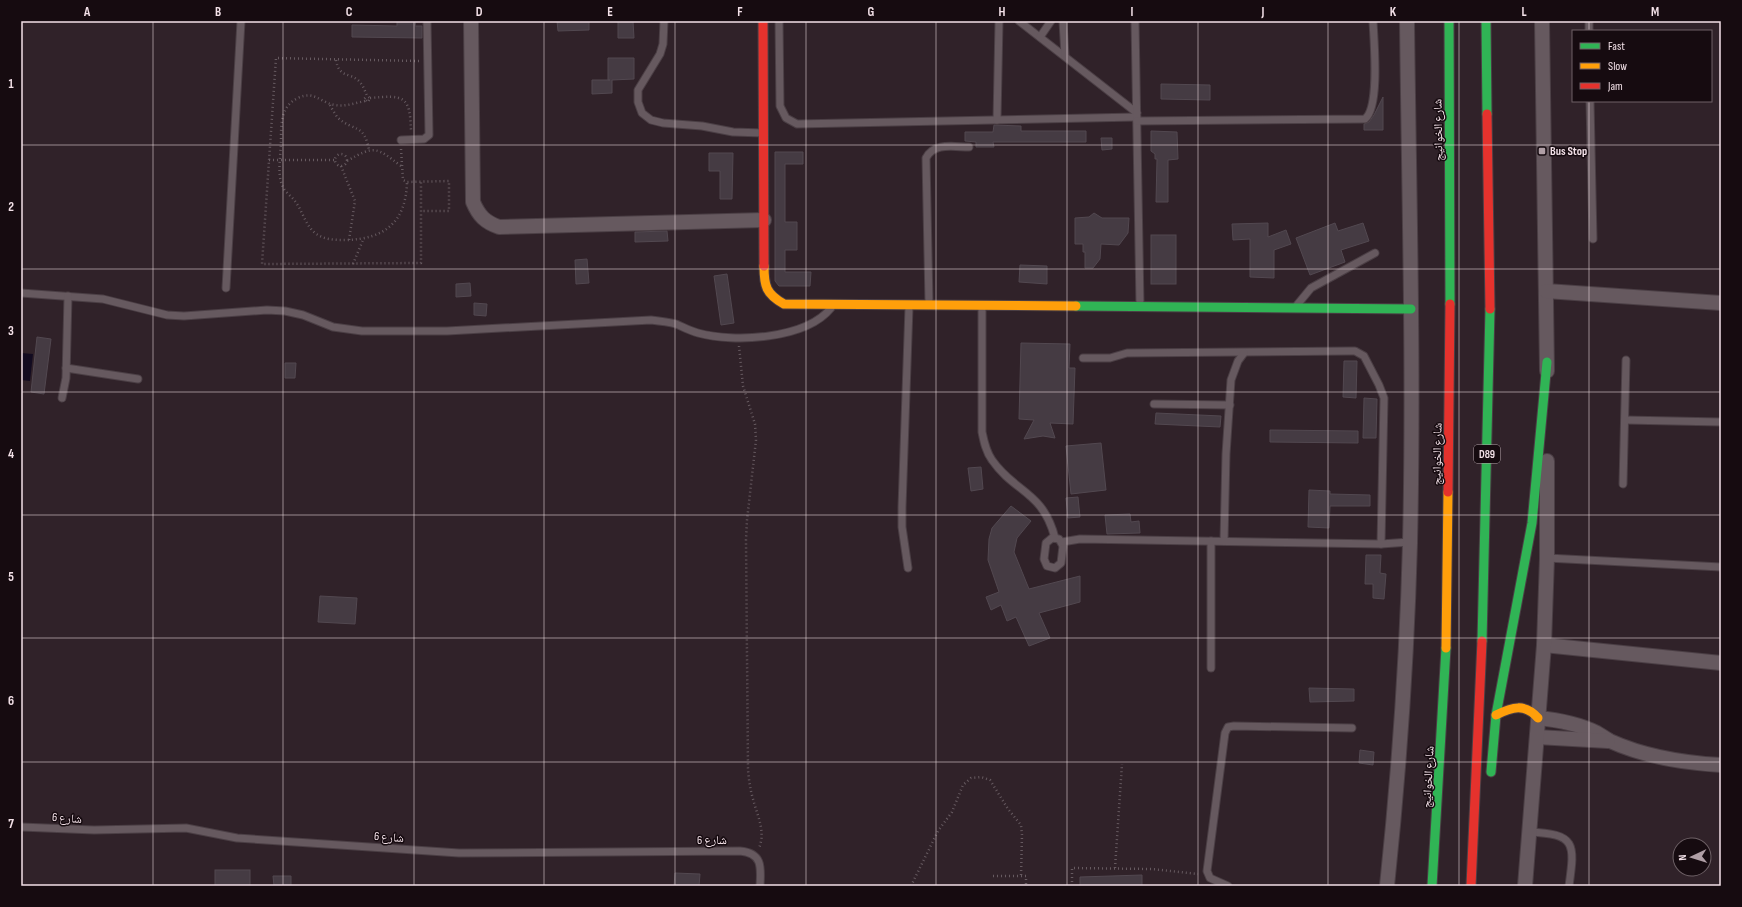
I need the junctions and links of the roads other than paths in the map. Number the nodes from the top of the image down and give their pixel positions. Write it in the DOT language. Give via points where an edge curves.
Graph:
graph roads {
  1 [pos="241,21"];
  2 [pos="427,21"];
  3 [pos="471,21"];
  4 [pos="664,21"];
  5 [pos="763,21"];
  6 [pos="780,21"];
  7 [pos="999,21"];
  8 [pos="1020,21"];
  9 [pos="1051,21"];
  10 [pos="1063,21"];
  11 [pos="1135,21"];
  12 [pos="1373,21"];
  13 [pos="1407,21"];
  14 [pos="1449,21"];
  15 [pos="1486,21"];
  16 [pos="1542,21"];
  17 [pos="1040,37"];
  18 [pos="1065,56"];
  19 [pos="1590,102"];
  20 [pos="1137,117"];
  21 [pos="997,120"];
  22 [pos="764,133"];
  23 [pos="401,140"];
  24 [pos="969,147"];
  25 [pos="764,220"];
  26 [pos="1593,239"];
  27 [pos="1375,253"];
  28 [pos="226,288"];
  29 [pos="1546,291"];
  30 [pos="21,293"];
  31 [pos="68,296"];
  32 [pos="1721,303"];
  33 [pos="834,305"];
  34 [pos="909,305"];
  35 [pos="929,306"];
  36 [pos="982,306"];
  37 [pos="1140,308"];
  38 [pos="1295,309"];
  39 [pos="1411,309"];
  40 [pos="1244,353"];
  41 [pos="1083,358"];
  42 [pos="1626,360"];
  43 [pos="1548,362"];
  44 [pos="66,368"];
  45 [pos="138,379"];
  46 [pos="62,398"];
  47 [pos="1154,404"];
  48 [pos="1230,405"];
  49 [pos="1625,420"];
  50 [pos="1721,422"];
  51 [pos="1623,484"];
  52 [pos="1055,538"];
  53 [pos="1211,541"];
  54 [pos="1224,541"];
  55 [pos="1062,542"];
  56 [pos="1410,542"];
  57 [pos="1382,544"];
  58 [pos="1547,558"];
  59 [pos="1721,567"];
  60 [pos="908,568"];
  61 [pos="1544,645"];
  62 [pos="1721,663"];
  63 [pos="1211,668"];
  64 [pos="1496,715"];
  65 [pos="1538,718"];
  66 [pos="1352,728"];
  67 [pos="1537,737"];
  68 [pos="1610,741"];
  69 [pos="1721,765"];
  70 [pos="1490,783"];
  71 [pos="1484,818"];
  72 [pos="21,827"];
  73 [pos="1529,832"];
  74 [pos="1473,861"];
  75 [pos="760,886"];
  76 [pos="1228,886"];
  77 [pos="1387,886"];
  78 [pos="1432,886"];
  79 [pos="1471,886"];
  80 [pos="1525,886"];
  81 [pos="1569,886"];
  1 -- 28 [label="lane"];
  2 -- 23 [label="lane" via="429,135 424,140"];
  3 -- 25 [label="street" via="473,202 478,214 487,222 498,227"];
  4 -- 22 [label="lane" via="660,54 638,90 638,102 642,113 651,120 663,123 733,132"];
  5 -- 22 [label="main road"];
  6 -- 21 [label="lane" via="780,106 791,122 803,124"];
  7 -- 21 [label="lane"];
  8 -- 17 [label="lane"];
  9 -- 17 [label="lane"];
  10 -- 18 [label="lane"];
  11 -- 20 [label="lane"];
  12 -- 20 [label="lane" via="1374,100 1370,114 1365,119"];
  13 -- 39 [label="street"];
  14 -- 78 [label="main road, شارع الخوانيج" via="1451,210 1446,668"];
  15 -- 74 [label="main road, D89" via="1490,309 1482,669"];
  16 -- 29 [label="street"];
  17 -- 18 [label="lane"];
  18 -- 20 [label="lane"];
  19 -- 26 [label="lane"];
  20 -- 21 [label="lane"];
  20 -- 37 [label="lane"];
  22 -- 25 [label="main road"];
  24 -- 35 [label="lane" via="935,148 926,158"];
  25 -- 33 [label="main road" via="764,284 768,293 784,304"];
  27 -- 38 [label="lane" via="1311,288"];
  29 -- 32 [label="street"];
  29 -- 43 [label="street"];
  30 -- 31 [label="lane"];
  31 -- 33 [label="lane" via="119,302 167,315 285,311 333,327 362,332 447,331 651,320 676,324 697,333 738,337 769,336 802,329 825,315"];
  31 -- 44 [label="lane"];
  33 -- 34 [label="main road"];
  34 -- 35 [label="main road"];
  34 -- 60 [label="lane" via="902,507"];
  35 -- 36 [label="main road"];
  36 -- 37 [label="main road"];
  36 -- 52 [label="lane" via="982,432 985,446 1000,471 1039,503 1052,525"];
  37 -- 38 [label="main road"];
  38 -- 39 [label="main road"];
  39 -- 56 [label="street"];
  40 -- 41 [label="lane" via="1127,353 1110,358"];
  40 -- 48 [label="lane" via="1234,370"];
  40 -- 57 [label="lane" via="1355,352 1364,356 1384,398"];
  42 -- 49 [label="lane"];
  43 -- 58 [label="street"];
  43 -- 64 [label="main road" via="1532,523"];
  44 -- 45 [label="lane"];
  44 -- 46 [label="lane"];
  47 -- 48 [label="lane"];
  48 -- 54 [label="lane"];
  49 -- 50 [label="lane"];
  49 -- 51 [label="lane"];
  52 -- 55 [label="lane"];
  52 -- 55 [label="lane" via="1046,543 1044,559 1047,566 1055,568 1061,563"];
  53 -- 54 [label="lane"];
  53 -- 55 [label="lane" via="1074,539"];
  53 -- 63 [label="lane"];
  54 -- 57 [label="lane"];
  56 -- 57 [label="lane"];
  56 -- 77 [label="street" via="1407,631"];
  58 -- 59 [label="lane"];
  58 -- 61 [label="street"];
  61 -- 62 [label="street"];
  61 -- 65 [label="street"];
  64 -- 65 [label="main road" via="1515,706 1533,711"];
  64 -- 70 [label="main road"];
  65 -- 67 [label="street"];
  65 -- 68 [label="street" via="1576,725"];
  66 -- 76 [label="lane" via="1228,727 1207,867 1208,875 1214,881"];
  67 -- 68 [label="street"];
  67 -- 73 [label="street"];
  68 -- 69 [label="street" via="1662,757"];
  71 -- 74 [label="main road"];
  72 -- 75 [label="lane, شارع 6" via="94,830 186,828 238,838 451,852 748,851 756,856 760,863"];
  73 -- 80 [label="street"];
  73 -- 81 [label="lane" via="1554,833 1563,837 1570,845 1573,855"];
  74 -- 79 [label="main road, D89"];
}
